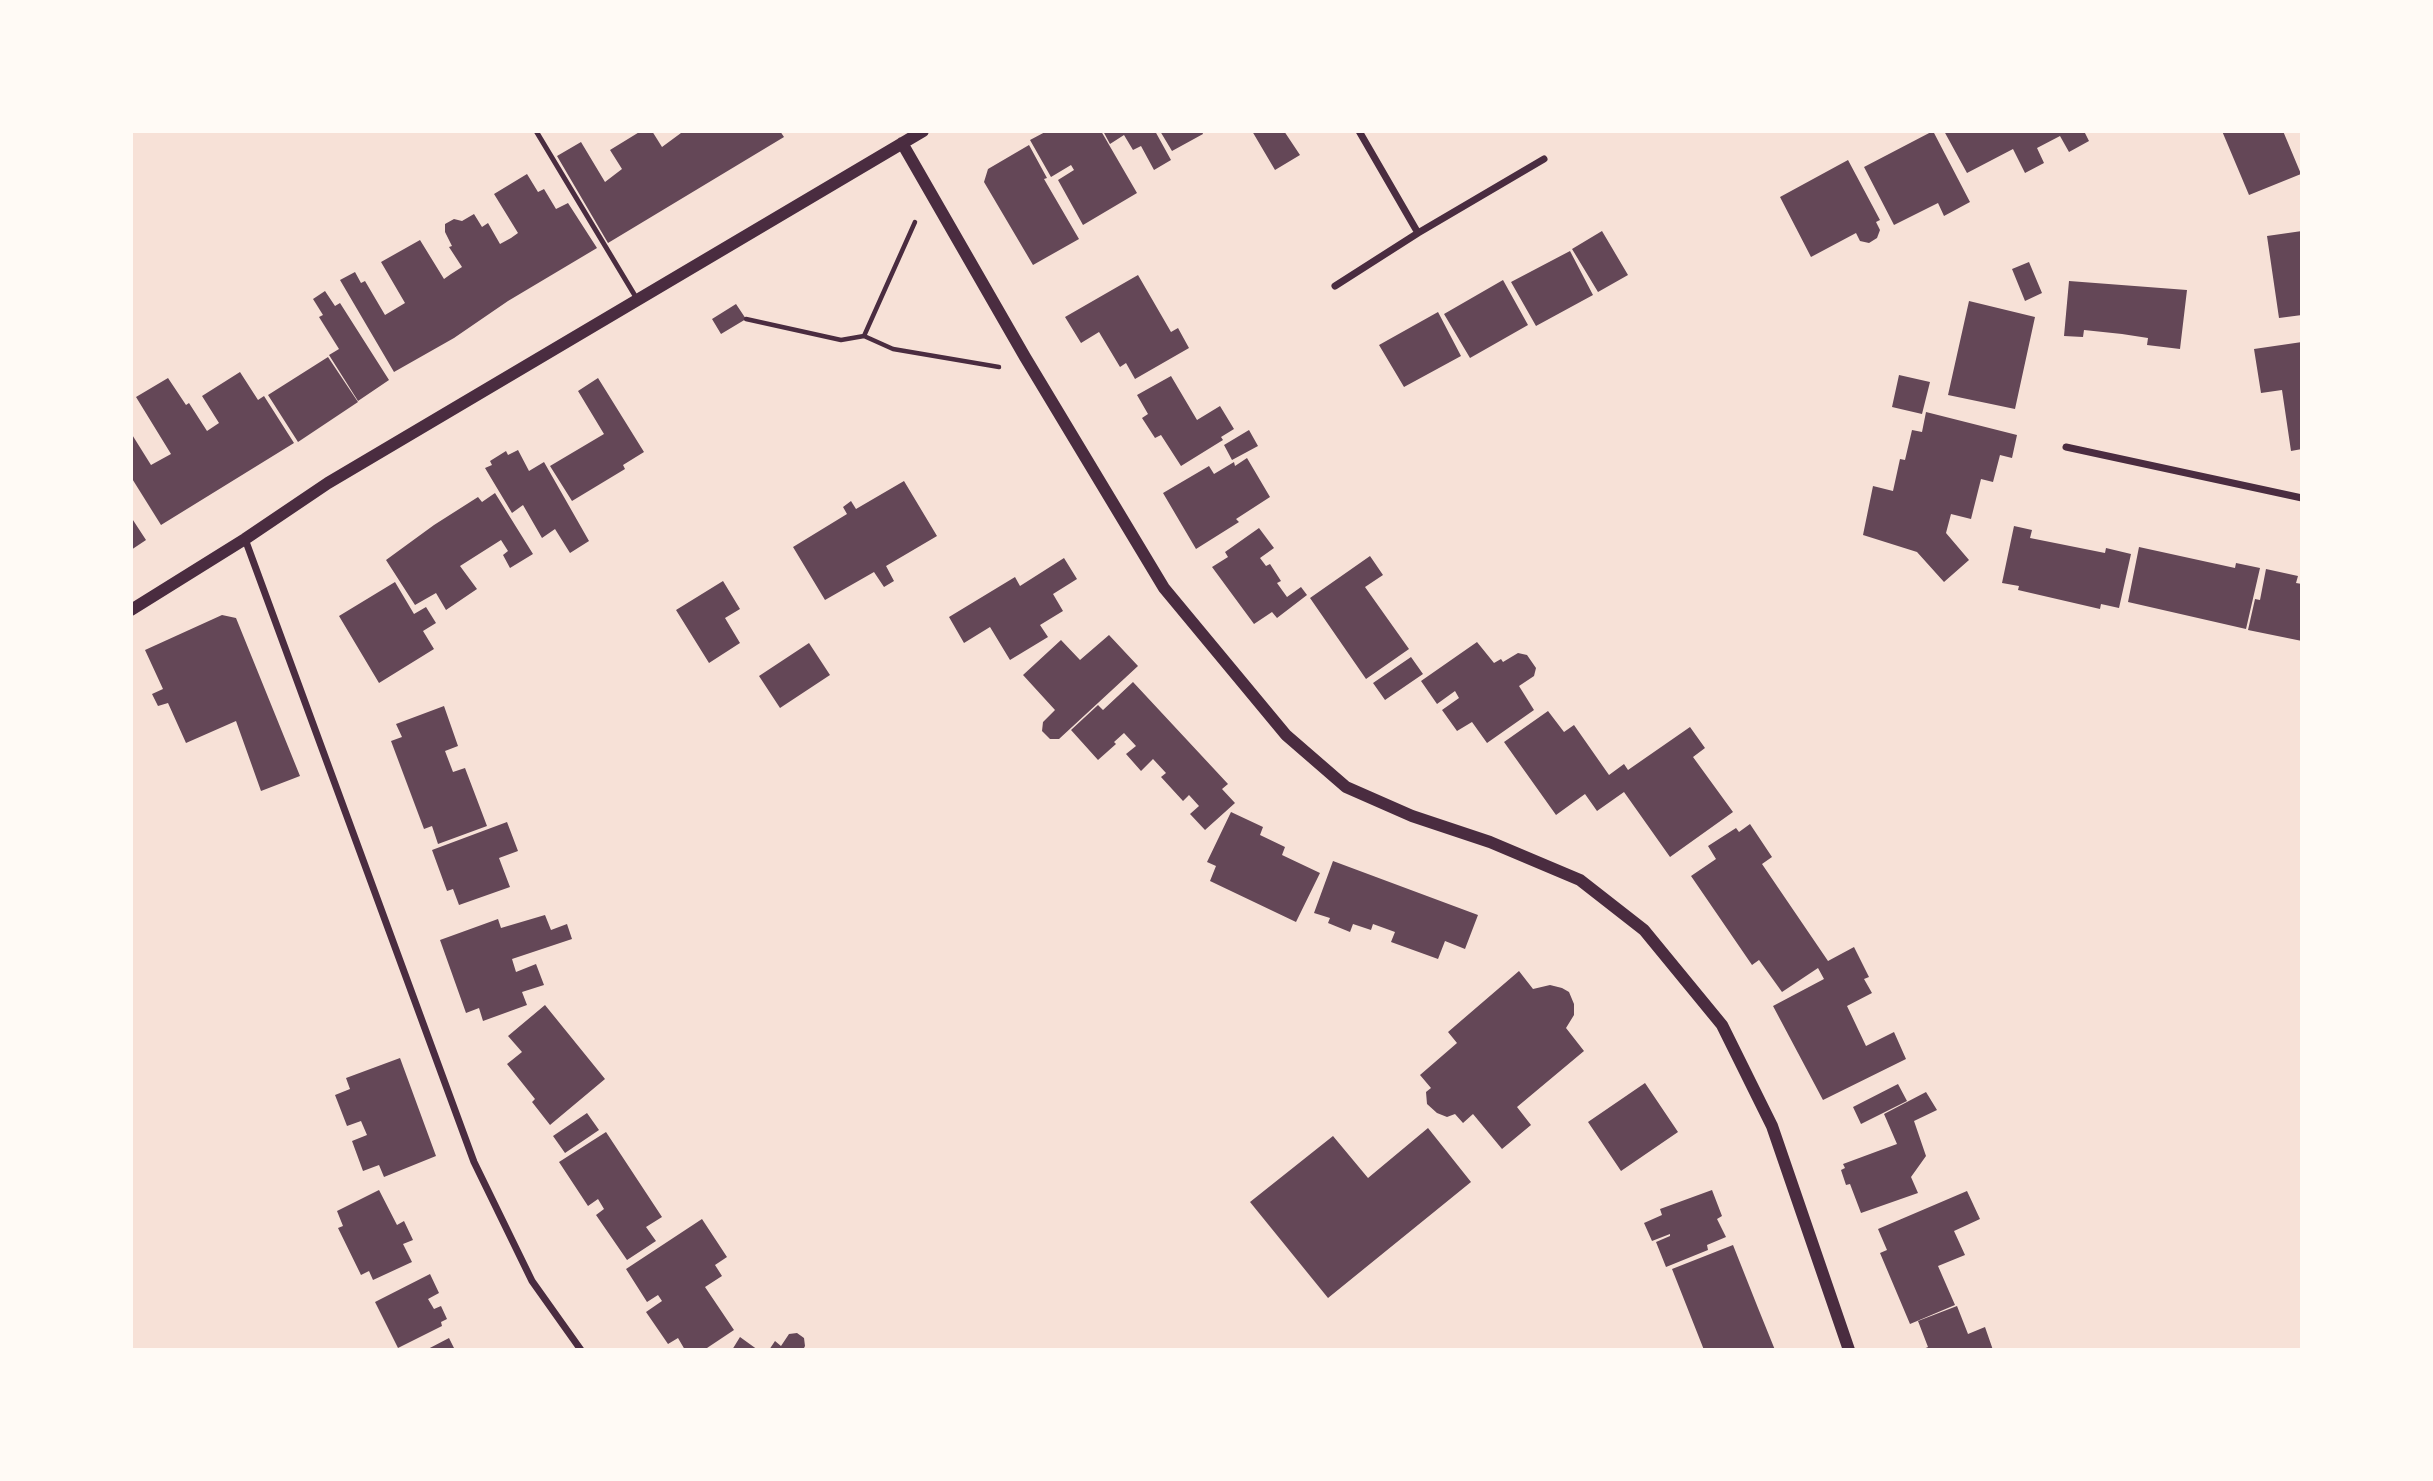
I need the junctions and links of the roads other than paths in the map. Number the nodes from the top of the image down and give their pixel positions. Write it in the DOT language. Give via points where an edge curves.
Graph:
graph roads {
  1 [pos="536,131"];
  2 [pos="923,131"];
  3 [pos="1359,131"];
  4 [pos="902,144"];
  5 [pos="1544,159"];
  6 [pos="1419,233"];
  7 [pos="1335,286"];
  8 [pos="637,300"];
  9 [pos="2066,447"];
  10 [pos="2302,498"];
  11 [pos="245,539"];
  12 [pos="131,610"];
  13 [pos="581,1350"];
  14 [pos="1849,1350"];
  1 -- 8 [label="lane"];
  2 -- 4 [label="street"];
  3 -- 6 [label="street"];
  4 -- 8 [label="street"];
  4 -- 14 [label="street" via="1164,588 1286,735 1346,787 1580,880 1644,930 1722,1025 1772,1126"];
  5 -- 6 [label="street"];
  6 -- 7 [label="street"];
  8 -- 11 [label="street" via="328,483"];
  9 -- 10 [label="street"];
  11 -- 12 [label="street"];
  11 -- 13 [label="street" via="474,1162 532,1281"];
}
